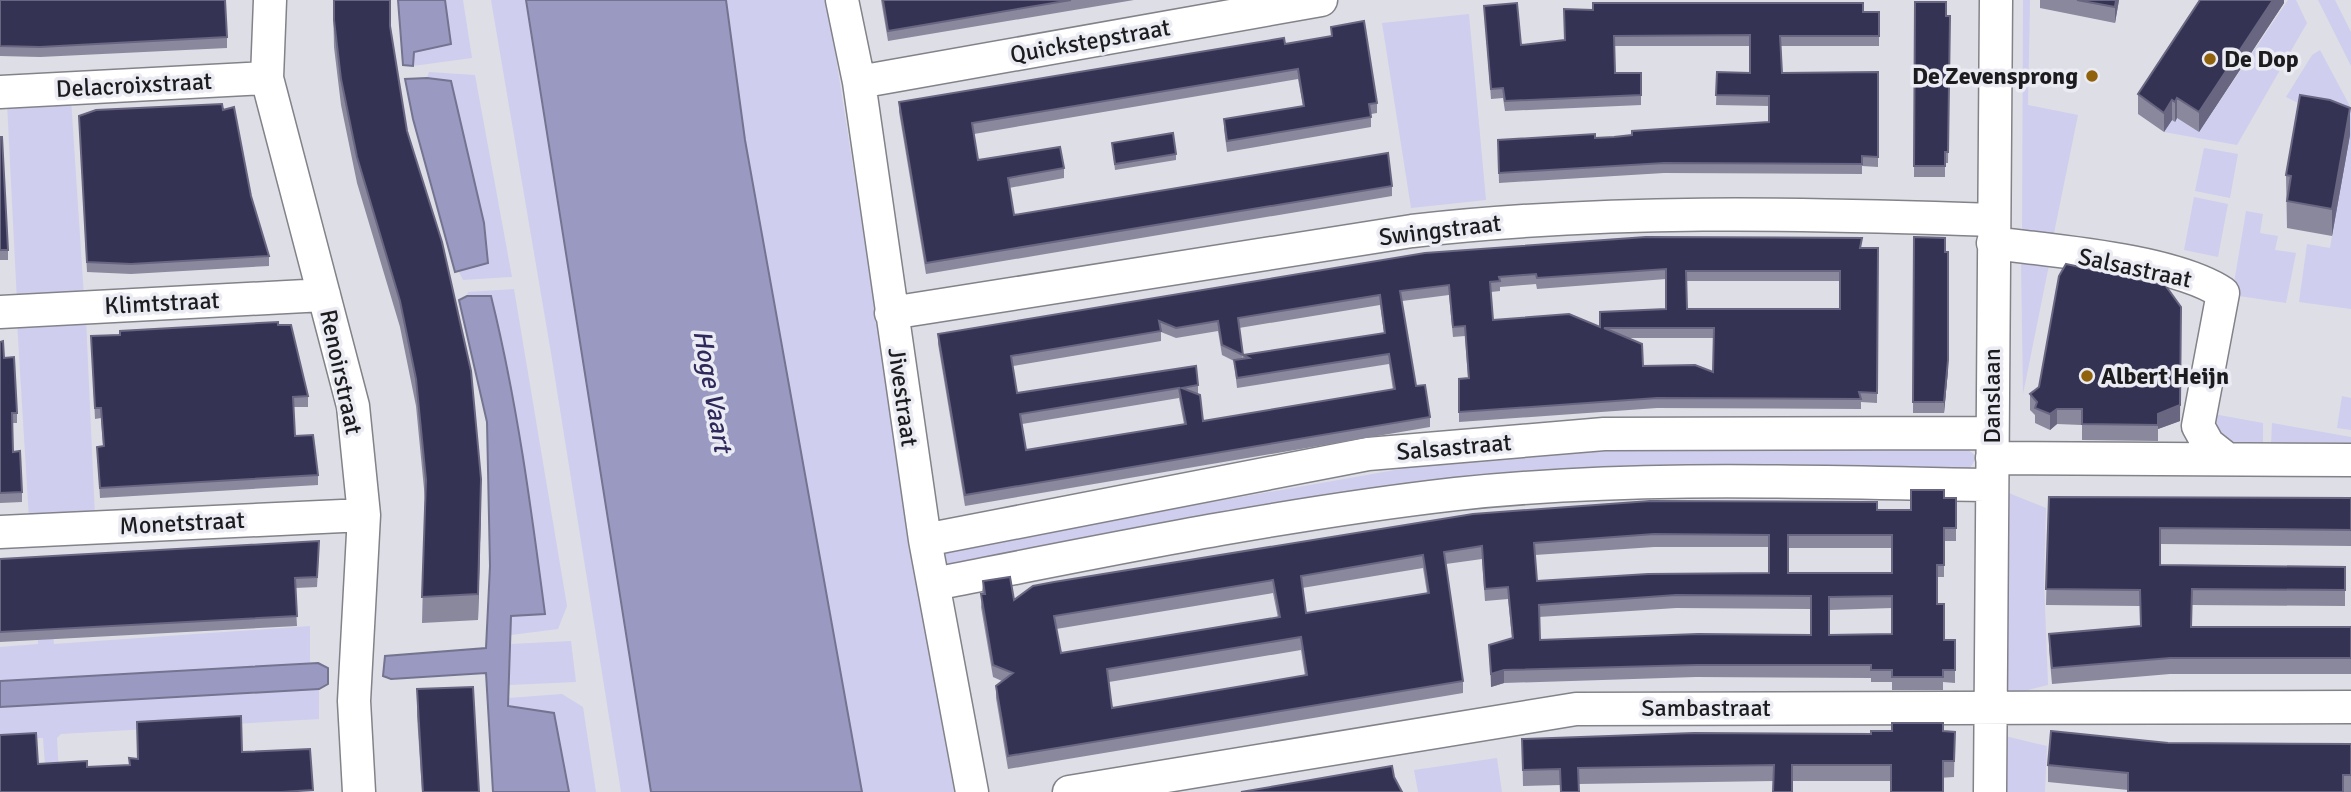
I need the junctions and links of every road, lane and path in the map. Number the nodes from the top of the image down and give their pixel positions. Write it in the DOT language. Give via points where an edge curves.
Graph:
graph roads {
  1 [pos="270,0"];
  2 [pos="842,0"];
  3 [pos="1321,0"];
  4 [pos="1996,0"];
  5 [pos="267,78"];
  6 [pos="859,82"];
  7 [pos="0,92"];
  8 [pos="1994,231"];
  9 [pos="324,295"];
  10 [pos="0,312"];
  11 [pos="891,313"];
  12 [pos="2199,426"];
  13 [pos="1991,458"];
  14 [pos="2193,458"];
  15 [pos="2227,459"];
  16 [pos="2351,460"];
  17 [pos="365,514"];
  18 [pos="0,532"];
  19 [pos="925,540"];
  20 [pos="934,584"];
  21 [pos="2351,706"];
  22 [pos="1990,710"];
  23 [pos="359,792"];
  24 [pos="972,792"];
  25 [pos="1069,792"];
  26 [pos="1990,792"];
  1 -- 5 [label="street, Renoirstraat"];
  2 -- 6 [label="street, Jivestraat"];
  3 -- 6 [label="street, Quickstepstraat"];
  4 -- 8 [label="street, Danslaan"];
  5 -- 7 [label="street, Delacroixstraat"];
  5 -- 9 [label="street, Renoirstraat"];
  6 -- 11 [label="street, Jivestraat"];
  8 -- 11 [label="street, Swingstraat" via="1784,215 1492,222"];
  8 -- 12 [label="street, Salsastraat" via="2144,265 2211,285 2223,293"];
  8 -- 13 [label="street, Danslaan"];
  9 -- 10 [label="street, Klimtstraat"];
  9 -- 17 [label="street, Renoirstraat" via="353,407"];
  11 -- 19 [label="street, Jivestraat"];
  12 -- 14 [label="street, Salsastraat"];
  12 -- 15 [label="street" via="2208,444"];
  13 -- 14 [label="street, Salsastraat"];
  13 -- 19 [label="street, Salsastraat" via="1604,434 1368,454"];
  13 -- 20 [label="street, Salsastraat" via="1457,494 1337,510"];
  13 -- 22 [label="street, Danslaan"];
  14 -- 15 [label="street, Salsastraat"];
  15 -- 16 [label="street, Salsastraat"];
  17 -- 18 [label="street, Monetstraat"];
  17 -- 23 [label="street, Renoirstraat" via="354,701"];
  19 -- 20 [label="street, Jivestraat"];
  20 -- 24 [label="street, Jivestraat"];
  21 -- 22 [label="street, Sambastraat"];
  22 -- 25 [label="street, Sambastraat" via="1576,709"];
  22 -- 26 [label="street, Danslaan"];
}
